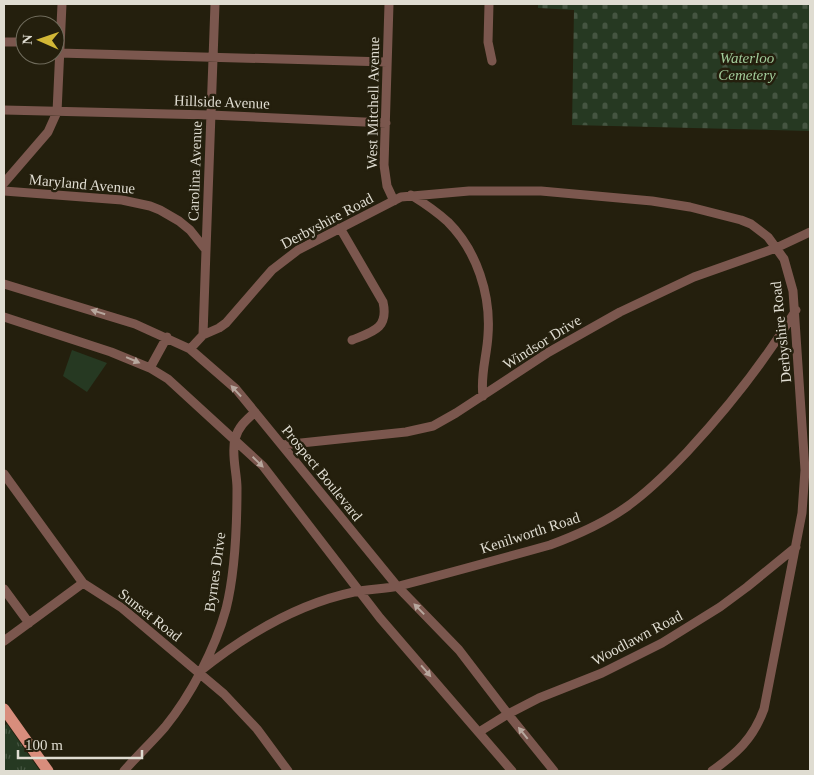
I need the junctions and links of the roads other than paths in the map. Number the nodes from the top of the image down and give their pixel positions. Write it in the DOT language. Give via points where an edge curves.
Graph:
graph roads {
  1 [pos="215,4"];
  2 [pos="389,4"];
  3 [pos="489,4"];
  4 [pos="65,53"];
  5 [pos="213,58"];
  6 [pos="492,61"];
  7 [pos="387,62"];
  8 [pos="59,65"];
  9 [pos="4,110"];
  10 [pos="57,112"];
  11 [pos="210,115"];
  12 [pos="386,122"];
  13 [pos="4,183"];
  14 [pos="4,191"];
  15 [pos="411,195"];
  16 [pos="394,201"];
  17 [pos="340,228"];
  18 [pos="810,232"];
  19 [pos="776,248"];
  20 [pos="206,250"];
  21 [pos="4,284"];
  22 [pos="796,310"];
  23 [pos="4,317"];
  24 [pos="203,335"];
  25 [pos="167,337"];
  26 [pos="352,340"];
  27 [pos="190,348"];
  28 [pos="150,368"];
  29 [pos="482,396"];
  30 [pos="254,412"];
  31 [pos="235,440"];
  32 [pos="282,445"];
  33 [pos="4,474"];
  34 [pos="796,547"];
  35 [pos="83,584"];
  36 [pos="397,586"];
  37 [pos="4,588"];
  38 [pos="360,592"];
  39 [pos="29,623"];
  40 [pos="4,641"];
  41 [pos="199,672"];
  42 [pos="4,709"];
  43 [pos="508,714"];
  44 [pos="478,732"];
  45 [pos="48,771"];
  46 [pos="124,771"];
  47 [pos="288,771"];
  48 [pos="512,771"];
  49 [pos="554,771"];
  50 [pos="712,771"];
  1 -- 5 [label="street, Carolina Avenue"];
  2 -- 7 [label="street, West Mitchell Avenue"];
  3 -- 6 [label="street" via="488,42"];
  4 -- 5 [label="street"];
  5 -- 7 [label="street"];
  5 -- 11 [label="street, Carolina Avenue"];
  7 -- 12 [label="street, West Mitchell Avenue"];
  8 -- 10 [label="street"];
  9 -- 10 [label="street, Hillside Avenue"];
  10 -- 11 [label="street, Hillside Avenue"];
  10 -- 13 [label="street" via="48,132"];
  11 -- 12 [label="street, Hillside Avenue"];
  11 -- 20 [label="street, Carolina Avenue"];
  12 -- 16 [label="street, West Mitchell Avenue" via="385,176"];
  14 -- 20 [label="street, Maryland Avenue" via="122,200 150,206 190,230"];
  15 -- 16 [label="street, Derbyshire Road"];
  15 -- 19 [label="street, Derbyshire Road" via="541,191 652,201 741,220 751,224"];
  15 -- 29 [label="street" via="448,222 471,255 480,276 488,320 481,374"];
  16 -- 17 [label="street, Derbyshire Road"];
  17 -- 24 [label="street, Derbyshire Road" via="282,260 226,323"];
  17 -- 26 [label="street" via="385,310 381,325"];
  18 -- 19 [label="street, Windsor Drive"];
  19 -- 22 [label="street, Derbyshire Road" via="784,259"];
  19 -- 29 [label="street, Windsor Drive" via="694,277 620,312 549,352"];
  20 -- 24 [label="street"];
  25 -- 21 [label="street, Prospect Boulevard, one-way"];
  22 -- 34 [label="street, Derbyshire Road" via="805,470"];
  22 -- 36 [label="street, Kenilworth Road" via="725,409 656,483 624,508 588,529 550,545"];
  23 -- 28 [label="street, one-way"];
  24 -- 27 [label="street, Derbyshire Road"];
  25 -- 27 [label="street, Prospect Boulevard"];
  25 -- 28 [label="street"];
  30 -- 27 [label="street, Prospect Boulevard, one-way" via="236,389"];
  28 -- 31 [label="street"];
  29 -- 32 [label="street, Windsor Drive" via="445,420 420,430"];
  30 -- 31 [label="street" via="240,425"];
  30 -- 32 [label="street, Prospect Boulevard"];
  31 -- 38 [label="street, one-way" via="263,466"];
  31 -- 41 [label="street, Byrnes Drive" via="237,503 229,593 220,626"];
  32 -- 36 [label="street, Prospect Boulevard"];
  33 -- 35 [label="street, Sunset Road"];
  34 -- 43 [label="street, Woodlawn Road" via="727,602 662,643"];
  34 -- 50 [label="street, Derbyshire Road" via="764,709 747,741"];
  35 -- 39 [label="street"];
  35 -- 41 [label="street, Sunset Road" via="122,608"];
  36 -- 38 [label="street, Kenilworth Road"];
  43 -- 36 [label="street, Prospect Boulevard, one-way" via="459,650"];
  37 -- 39 [label="street"];
  38 -- 41 [label="street, Kenilworth Road" via="320,602 277,620 236,644"];
  38 -- 44 [label="street, one-way"];
  39 -- 40 [label="street"];
  41 -- 46 [label="street, Byrnes Drive" via="166,726"];
  41 -- 47 [label="street, Sunset Road" via="241,711"];
  42 -- 45 [label="main road"];
  43 -- 44 [label="street, Woodlawn Road"];
  49 -- 43 [label="street, Prospect Boulevard, one-way"];
  44 -- 48 [label="street"];
}
